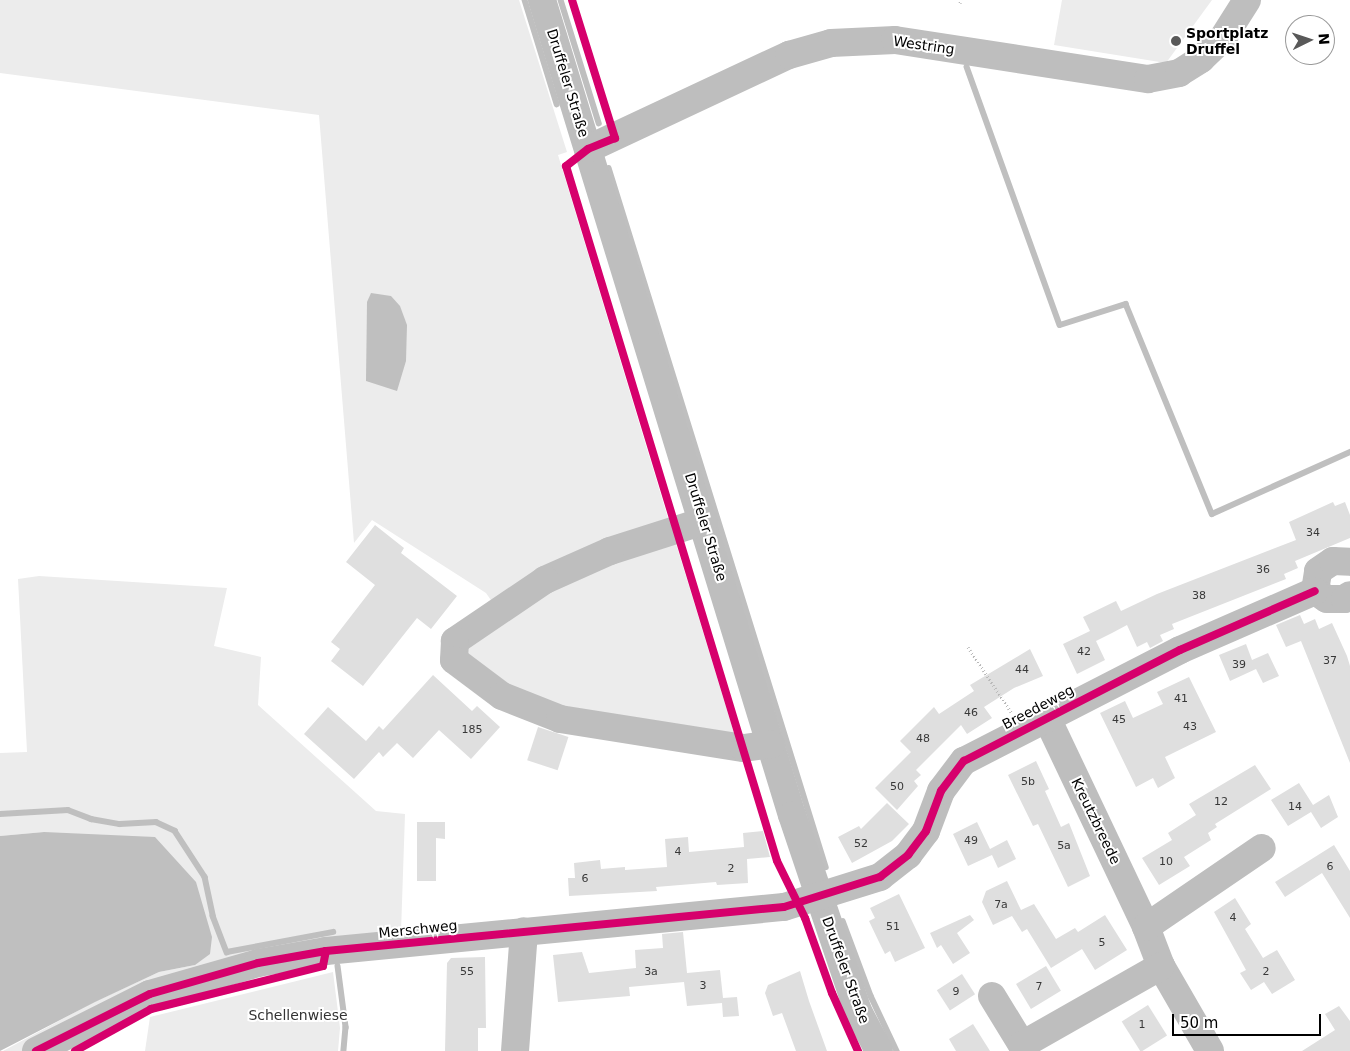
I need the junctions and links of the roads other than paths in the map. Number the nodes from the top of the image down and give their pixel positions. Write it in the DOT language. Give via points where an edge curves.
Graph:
graph roads {
  1 [pos="542,0"];
  2 [pos="1247,0"];
  3 [pos="588,148"];
  4 [pos="704,521"];
  5 [pos="1350,562"];
  6 [pos="1315,591"];
  7 [pos="1348,602"];
  8 [pos="1046,716"];
  9 [pos="772,744"];
  10 [pos="1262,848"];
  11 [pos="820,897"];
  12 [pos="1146,927"];
  13 [pos="524,931"];
  14 [pos="1161,966"];
  15 [pos="992,996"];
  16 [pos="36,1051"];
  17 [pos="515,1051"];
  18 [pos="879,1051"];
  19 [pos="1210,1051"];
  1 -- 3 [label="street, Druffeler Straße"];
  2 -- 3 [label="street, Westring" via="1223,38 1201,59 1179,73 1139,78 895,40 831,43 789,55"];
  3 -- 4 [label="street, Druffeler Straße"];
  4 -- 9 [label="street, Druffeler Straße"];
  4 -- 9 [label="street" via="610,551 545,580 455,641 454,660 502,696 560,719 744,748"];
  5 -- 6 [label="street" via="1334,561 1318,571"];
  6 -- 7 [label="street" via="1327,599"];
  6 -- 8 [label="street, Breedeweg" via="1180,650"];
  8 -- 11 [label="street, Breedeweg" via="964,761 941,791 926,831 908,855 880,877"];
  8 -- 12 [label="street, Kreutzbreede"];
  9 -- 11 [label="street, Druffeler Straße"];
  10 -- 12 [label="street"];
  11 -- 13 [label="street, Merschweg" via="784,907"];
  11 -- 18 [label="street, Druffeler Straße" via="858,1010"];
  12 -- 14 [label="street, Kreutzbreede"];
  13 -- 16 [label="street, Merschweg" via="326,951 258,963 150,994"];
  13 -- 17 [label="street"];
  14 -- 15 [label="street" via="1022,1045"];
  14 -- 19 [label="street, Kreutzbreede"];
}
